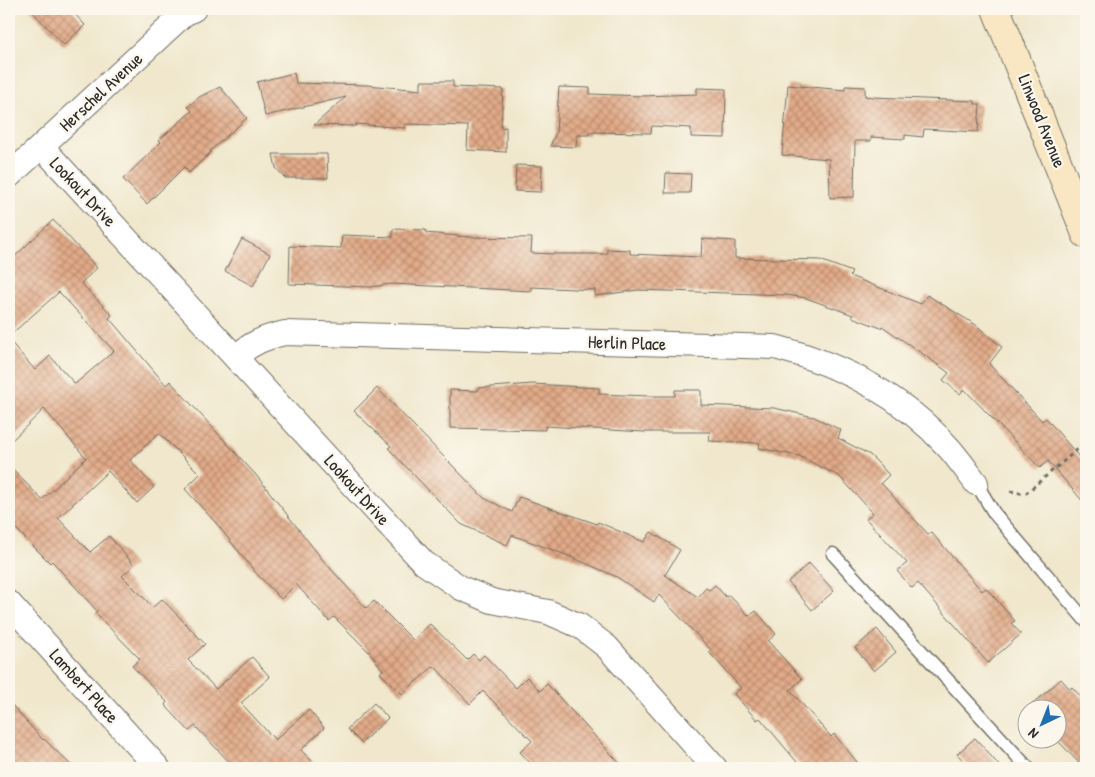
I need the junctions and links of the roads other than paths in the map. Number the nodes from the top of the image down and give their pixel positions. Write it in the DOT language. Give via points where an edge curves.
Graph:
graph roads {
  1 [pos="194,9"];
  2 [pos="996,9"];
  3 [pos="42,147"];
  4 [pos="9,176"];
  5 [pos="1084,216"];
  6 [pos="236,356"];
  7 [pos="976,483"];
  8 [pos="833,554"];
  9 [pos="9,604"];
  10 [pos="1086,621"];
  11 [pos="158,768"];
  12 [pos="715,768"];
  13 [pos="1028,768"];
  1 -- 3 [label="street, Herschel Avenue" via="184,14"];
  2 -- 5 [label="main road, Linwood Avenue"];
  3 -- 4 [label="street, Herschel Avenue"];
  3 -- 6 [label="street, Lookout Drive"];
  6 -- 7 [label="street, Herlin Place" via="267,337 285,332 775,347 842,370 884,393 948,446"];
  6 -- 12 [label="street, Lookout Drive" via="428,566 461,588 492,601 548,612 580,626 607,647"];
  7 -- 10 [label="lane" via="994,513"];
  8 -- 13 [label="lane"];
  9 -- 11 [label="street, Lambert Place"];
}
